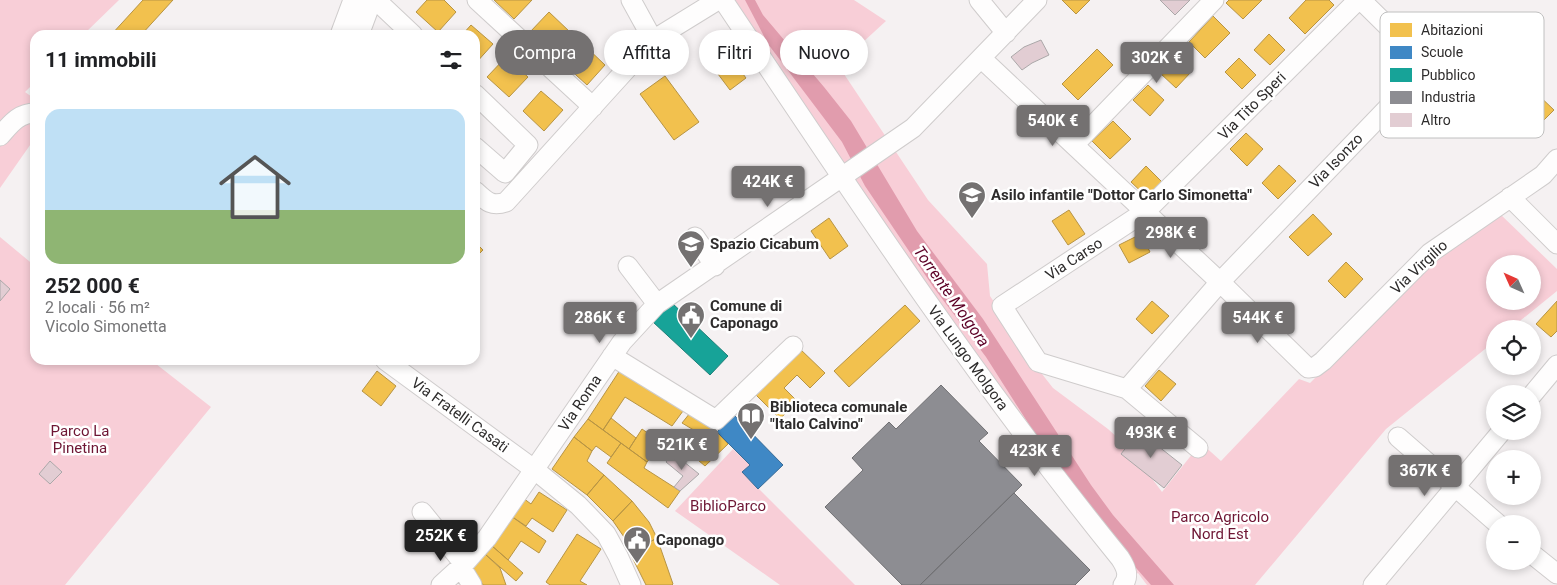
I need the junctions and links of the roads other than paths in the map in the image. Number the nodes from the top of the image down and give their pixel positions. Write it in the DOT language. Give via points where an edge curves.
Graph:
graph roads {
  1 [pos="353,0"];
  2 [pos="374,0"];
  3 [pos="477,0"];
  4 [pos="631,0"];
  5 [pos="718,0"];
  6 [pos="723,0"];
  7 [pos="979,0"];
  8 [pos="1037,0"];
  9 [pos="1214,0"];
  10 [pos="1359,0"];
  11 [pos="1380,20"];
  12 [pos="343,27"];
  13 [pos="362,30"];
  14 [pos="407,30"];
  15 [pos="648,30"];
  16 [pos="669,30"];
  17 [pos="1006,32"];
  18 [pos="981,58"];
  19 [pos="622,75"];
  20 [pos="480,99"];
  21 [pos="593,107"];
  22 [pos="30,114"];
  23 [pos="1380,116"];
  24 [pos="0,136"];
  25 [pos="1075,144"];
  26 [pos="480,151"];
  27 [pos="1557,159"];
  28 [pos="516,160"];
  29 [pos="846,173"];
  30 [pos="532,175"];
  31 [pos="480,196"];
  32 [pos="1510,197"];
  33 [pos="1146,212"];
  34 [pos="694,237"];
  35 [pos="1557,244"];
  36 [pos="628,266"];
  37 [pos="715,266"];
  38 [pos="1220,282"];
  39 [pos="657,304"];
  40 [pos="793,346"];
  41 [pos="612,356"];
  42 [pos="392,365"];
  43 [pos="1557,366"];
  44 [pos="1541,385"];
  45 [pos="1127,389"];
  46 [pos="1398,437"];
  47 [pos="1494,440"];
  48 [pos="1198,448"];
  49 [pos="535,470"];
  50 [pos="1455,487"];
  51 [pos="422,512"];
  52 [pos="1488,515"];
  53 [pos="1541,561"];
  54 [pos="463,566"];
  55 [pos="1557,574"];
  56 [pos="441,585"];
  57 [pos="472,585"];
  58 [pos="631,585"];
  59 [pos="1123,585"];
  60 [pos="1373,585"];
  1 -- 12 [label="street"];
  2 -- 13 [label="street"];
  2 -- 14 [label="street"];
  3 -- 21 [label="street"];
  4 -- 15 [label="street"];
  5 -- 16 [label="street"];
  6 -- 29 [label="street, Via Lungo Molgora"];
  7 -- 17 [label="street"];
  8 -- 17 [label="street, Via Roma"];
  9 -- 25 [label="street"];
  10 -- 11 [label="street, Via Isonzo"];
  10 -- 33 [label="street, Via Tito Speri"];
  17 -- 18 [label="street, Via Roma"];
  18 -- 25 [label="street"];
  18 -- 29 [label="street, Via Roma" via="913,128"];
  19 -- 21 [label="street"];
  20 -- 28 [label="street" via="528,144"];
  21 -- 30 [label="street"];
  22 -- 24 [label="street" via="17,118"];
  23 -- 38 [label="street, Via Isonzo"];
  25 -- 33 [label="street"];
  26 -- 28 [label="street" via="505,173"];
  27 -- 32 [label="street, Via Virgilio" via="1543,175"];
  28 -- 30 [label="street"];
  29 -- 37 [label="street, Via Roma"];
  29 -- 59 [label="street, Via Lungo Molgora" via="970,364 1120,558 1126,568"];
  30 -- 31 [label="street" via="506,202 497,205"];
  32 -- 35 [label="street"];
  32 -- 38 [label="street, Via Virgilio" via="1430,253 1315,367 1308,368 1301,363"];
  33 -- 38 [label="street"];
  33 -- 45 [label="street, Via Carso" via="1002,306 1038,362"];
  34 -- 37 [label="street"];
  36 -- 39 [label="street"];
  37 -- 39 [label="street, Via Roma"];
  38 -- 45 [label="street"];
  39 -- 41 [label="street, Via Roma"];
  40 -- 41 [label="street" via="716,420"];
  41 -- 49 [label="street, Via Roma"];
  42 -- 49 [label="street, Via Fratelli Casati"];
  43 -- 44 [label="street"];
  45 -- 48 [label="street"];
  46 -- 50 [label="street"];
  47 -- 50 [label="street"];
  49 -- 54 [label="street, Via Roma"];
  49 -- 58 [label="street, Via Fratelli Casati" via="578,505 606,534"];
  50 -- 52 [label="street"];
  50 -- 60 [label="street"];
  51 -- 54 [label="street"];
  53 -- 55 [label="street"];
  54 -- 56 [label="street, Via Roma"];
  54 -- 57 [label="street"];
}
